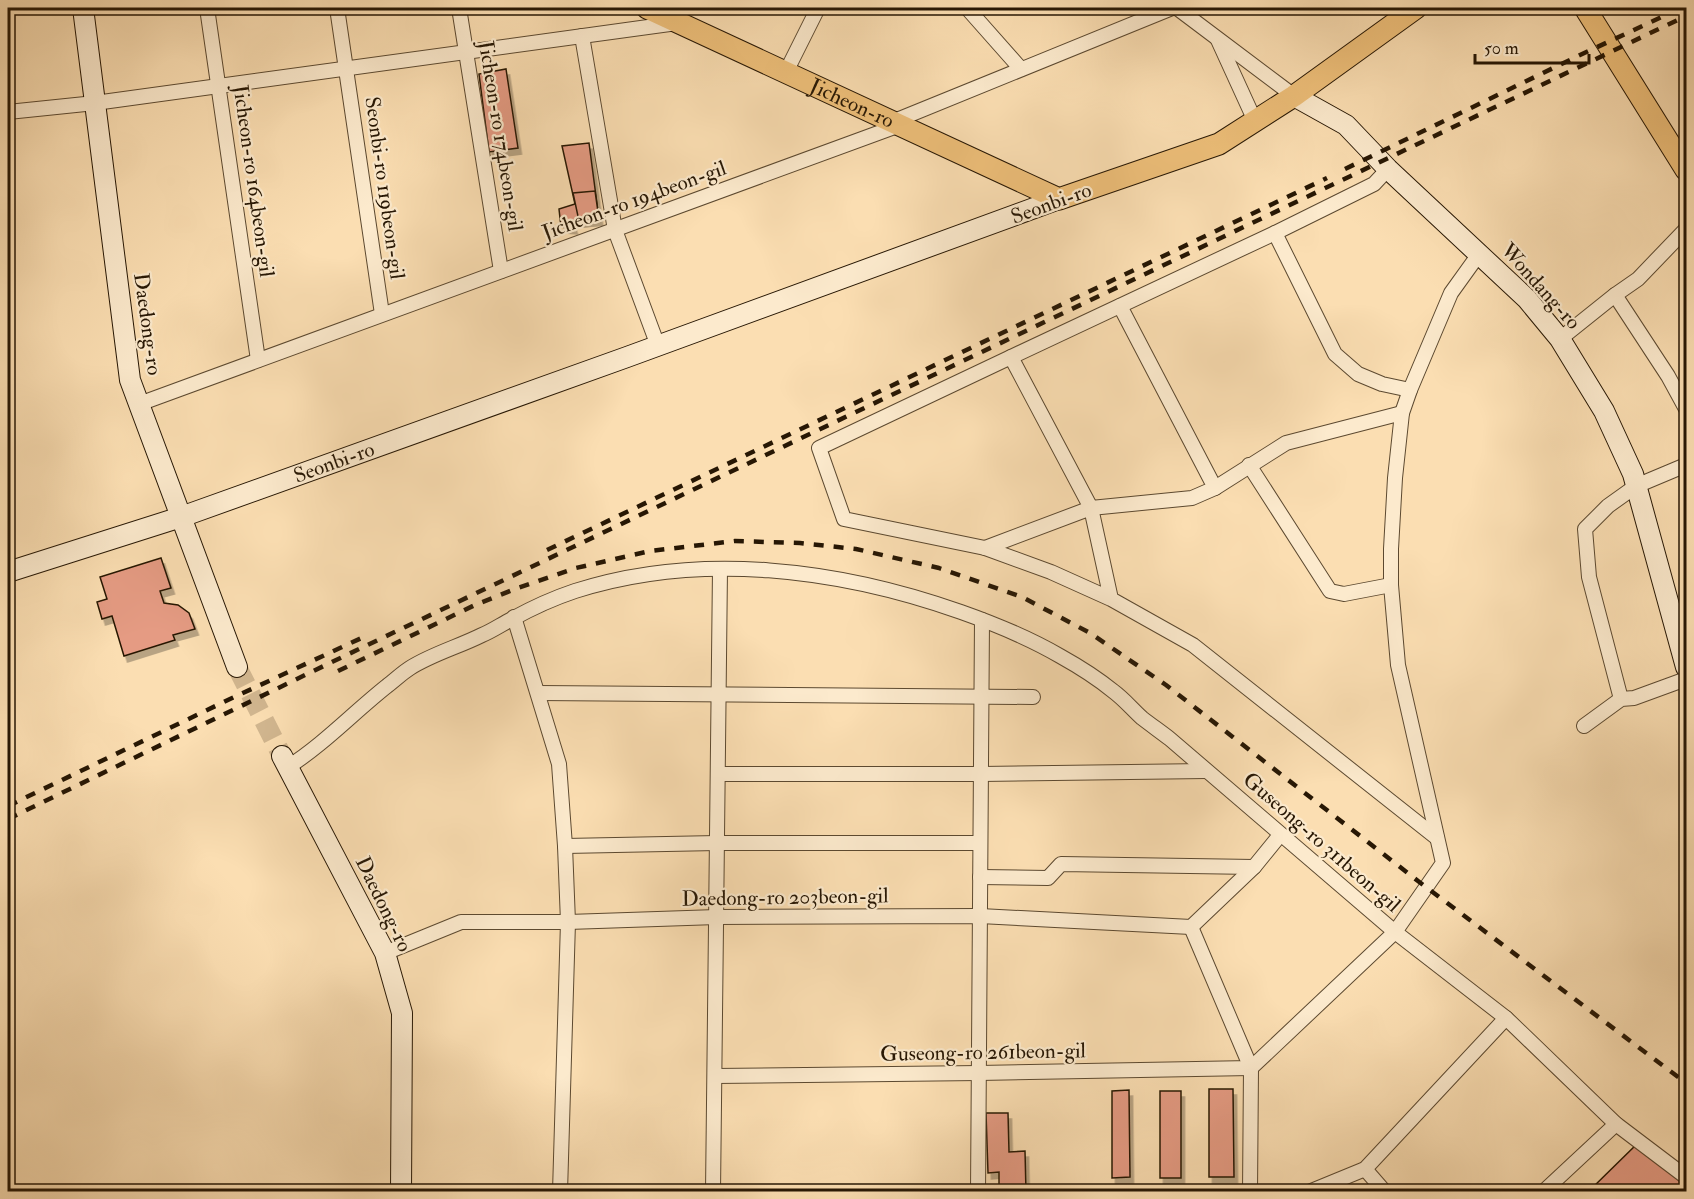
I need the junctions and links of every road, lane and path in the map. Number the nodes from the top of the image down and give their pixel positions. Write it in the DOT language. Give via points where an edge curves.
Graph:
graph roads {
  1 [pos="83,8"];
  2 [pos="207,8"];
  3 [pos="337,8"];
  4 [pos="459,8"];
  5 [pos="818,8"];
  6 [pos="967,8"];
  7 [pos="1172,8"];
  8 [pos="1177,8"];
  9 [pos="1416,8"];
  10 [pos="1585,8"];
  11 [pos="654,9"];
  12 [pos="679,22"];
  13 [pos="582,36"];
  14 [pos="1218,38"];
  15 [pos="466,52"];
  16 [pos="346,68"];
  17 [pos="1022,69"];
  18 [pos="786,72"];
  19 [pos="220,85"];
  20 [pos="1294,96"];
  21 [pos="95,103"];
  22 [pos="8,112"];
  23 [pos="1255,121"];
  24 [pos="896,124"];
  25 [pos="1388,169"];
  26 [pos="1686,170"];
  27 [pos="1059,199"];
  28 [pos="1686,229"];
  29 [pos="615,230"];
  30 [pos="1275,233"];
  31 [pos="1479,254"];
  32 [pos="501,271"];
  33 [pos="1615,295"];
  34 [pos="1120,306"];
  35 [pos="382,315"];
  36 [pos="1560,339"];
  37 [pos="658,346"];
  38 [pos="1011,357"];
  39 [pos="258,360"];
  40 [pos="1410,390"];
  41 [pos="139,404"];
  42 [pos="1686,409"];
  43 [pos="1402,413"];
  44 [pos="1249,465"];
  45 [pos="1686,465"];
  46 [pos="1636,486"];
  47 [pos="1215,488"];
  48 [pos="1091,508"];
  49 [pos="181,517"];
  50 [pos="985,548"];
  51 [pos="720,569"];
  52 [pos="8,572"];
  53 [pos="1392,585"];
  54 [pos="1111,599"];
  55 [pos="514,617"];
  56 [pos="982,620"];
  57 [pos="1686,667"];
  58 [pos="237,668"];
  59 [pos="1686,679"];
  60 [pos="537,693"];
  61 [pos="719,695"];
  62 [pos="981,697"];
  63 [pos="1033,697"];
  64 [pos="1621,699"];
  65 [pos="1584,726"];
  66 [pos="285,761"];
  67 [pos="1206,771"];
  68 [pos="718,774"];
  69 [pos="981,774"];
  70 [pos="1280,835"];
  71 [pos="1437,838"];
  72 [pos="717,843"];
  73 [pos="980,843"];
  74 [pos="565,846"];
  75 [pos="1254,867"];
  76 [pos="980,877"];
  77 [pos="980,916"];
  78 [pos="717,917"];
  79 [pos="568,922"];
  80 [pos="1191,927"];
  81 [pos="1395,932"];
  82 [pos="385,953"];
  83 [pos="1506,1018"];
  84 [pos="1251,1068"];
  85 [pos="979,1073"];
  86 [pos="715,1076"];
  87 [pos="1616,1124"];
  88 [pos="1365,1169"];
  89 [pos="1686,1177"];
  90 [pos="401,1191"];
  91 [pos="560,1191"];
  92 [pos="713,1191"];
  93 [pos="978,1191"];
  94 [pos="1250,1191"];
  95 [pos="1309,1191"];
  96 [pos="1385,1191"];
  97 [pos="1543,1191"];
  1 -- 21 [label="main road, Daedong-ro"];
  2 -- 19 [label="street, Jicheon-ro 164beon-gil"];
  3 -- 16 [label="street, Seonbi-ro 119beon-gil"];
  4 -- 15 [label="street, Jicheon-ro 174beon-gil"];
  5 -- 18 [label="street"];
  6 -- 17 [label="street"];
  7 -- 17 [label="street, Jicheon-ro 194beon-gil"];
  8 -- 14 [label="street, Wondang-ro"];
  9 -- 20 [label="main road, Seonbi-ro"];
  10 -- 26 [label="main road"];
  11 -- 12 [label="main road, Jicheon-ro"];
  12 -- 13 [label="street"];
  12 -- 18 [label="main road, Jicheon-ro"];
  13 -- 15 [label="street"];
  13 -- 29 [label="street"];
  14 -- 20 [label="street, Wondang-ro"];
  14 -- 23 [label="street, Wondang-ro"];
  15 -- 16 [label="street"];
  15 -- 32 [label="street, Jicheon-ro 174beon-gil"];
  16 -- 19 [label="street"];
  16 -- 35 [label="street, Seonbi-ro 119beon-gil"];
  17 -- 24 [label="street, Jicheon-ro 194beon-gil"];
  18 -- 24 [label="main road, Jicheon-ro"];
  19 -- 21 [label="street"];
  19 -- 39 [label="street, Jicheon-ro 164beon-gil"];
  20 -- 23 [label="main road, Seonbi-ro"];
  20 -- 25 [label="main road, Wondang-ro" via="1346,125"];
  21 -- 22 [label="street"];
  21 -- 41 [label="main road, Daedong-ro" via="130,380"];
  23 -- 27 [label="main road, Seonbi-ro" via="1220,144"];
  24 -- 27 [label="main road, Jicheon-ro"];
  24 -- 29 [label="street, Jicheon-ro 194beon-gil"];
  25 -- 30 [label="street" via="1374,184"];
  25 -- 31 [label="main road, Wondang-ro"];
  27 -- 37 [label="main road, Seonbi-ro"];
  28 -- 33 [label="street" via="1638,279"];
  29 -- 32 [label="street, Jicheon-ro 194beon-gil"];
  29 -- 37 [label="street"];
  30 -- 34 [label="street"];
  30 -- 40 [label="street" via="1335,354 1358,374"];
  31 -- 36 [label="main road, Wondang-ro" via="1527,299"];
  31 -- 40 [label="street" via="1451,293"];
  32 -- 35 [label="street, Jicheon-ro 194beon-gil"];
  33 -- 36 [label="street"];
  33 -- 42 [label="street"];
  34 -- 38 [label="street"];
  34 -- 47 [label="street"];
  35 -- 39 [label="street, Jicheon-ro 194beon-gil"];
  36 -- 46 [label="main road, Wondang-ro" via="1604,411"];
  37 -- 49 [label="main road, Seonbi-ro"];
  38 -- 48 [label="street"];
  38 -- 50 [label="street" via="819,448 844,519"];
  39 -- 41 [label="street, Jicheon-ro 194beon-gil"];
  40 -- 43 [label="street"];
  41 -- 49 [label="main road, Daedong-ro"];
  43 -- 44 [label="street" via="1286,443"];
  43 -- 53 [label="street" via="1395,478"];
  44 -- 47 [label="street"];
  44 -- 53 [label="street" via="1330,591 1344,594"];
  45 -- 46 [label="street"];
  46 -- 57 [label="main road, Wondang-ro"];
  46 -- 64 [label="street" via="1585,529 1589,577"];
  47 -- 48 [label="street" via="1192,498"];
  48 -- 50 [label="street"];
  48 -- 54 [label="street"];
  49 -- 52 [label="main road, Seonbi-ro"];
  49 -- 58 [label="main road, Daedong-ro"];
  50 -- 54 [label="street"];
  51 -- 55 [label="street, Guseong-ro 311beon-gil" via="606,583"];
  51 -- 56 [label="street, Guseong-ro 311beon-gil" via="797,573 847,581 893,591"];
  51 -- 61 [label="street"];
  53 -- 71 [label="street" via="1398,665"];
  54 -- 71 [label="street" via="1193,645"];
  55 -- 60 [label="street"];
  55 -- 66 [label="street, Guseong-ro 311beon-gil" via="410,668 309,754"];
  56 -- 62 [label="street"];
  56 -- 67 [label="street, Guseong-ro 311beon-gil" via="1041,646 1082,670 1113,691"];
  59 -- 64 [label="street"];
  60 -- 61 [label="street"];
  60 -- 74 [label="street" via="560,764"];
  61 -- 62 [label="street"];
  61 -- 68 [label="street"];
  62 -- 63 [label="street"];
  62 -- 69 [label="street"];
  64 -- 65 [label="street"];
  66 -- 82 [label="main road, Daedong-ro"];
  67 -- 69 [label="street"];
  67 -- 70 [label="street, Guseong-ro 311beon-gil"];
  68 -- 69 [label="street"];
  68 -- 72 [label="street"];
  69 -- 73 [label="street"];
  70 -- 75 [label="street"];
  70 -- 81 [label="street, Guseong-ro 311beon-gil"];
  71 -- 81 [label="street" via="1443,862"];
  72 -- 73 [label="street"];
  72 -- 74 [label="street"];
  72 -- 78 [label="street"];
  73 -- 76 [label="street"];
  74 -- 79 [label="street"];
  75 -- 76 [label="street" via="1061,864 1048,878"];
  75 -- 80 [label="street"];
  76 -- 77 [label="street"];
  77 -- 78 [label="street, Daedong-ro 203beon-gil"];
  77 -- 80 [label="street, Daedong-ro 203beon-gil"];
  77 -- 85 [label="street"];
  78 -- 79 [label="street, Daedong-ro 203beon-gil"];
  78 -- 86 [label="street"];
  79 -- 82 [label="street, Daedong-ro 203beon-gil" via="461,922"];
  79 -- 91 [label="street"];
  80 -- 84 [label="street"];
  81 -- 83 [label="street, Guseong-ro 311beon-gil"];
  81 -- 84 [label="street"];
  82 -- 90 [label="main road, Daedong-ro" via="402,1013"];
  83 -- 87 [label="street, Guseong-ro 311beon-gil"];
  83 -- 88 [label="street"];
  84 -- 85 [label="street, Guseong-ro 261beon-gil"];
  84 -- 94 [label="street"];
  85 -- 86 [label="street, Guseong-ro 261beon-gil"];
  85 -- 93 [label="street"];
  86 -- 92 [label="street"];
  87 -- 89 [label="street, Guseong-ro 311beon-gil"];
  87 -- 97 [label="street"];
  88 -- 95 [label="street"];
  88 -- 96 [label="street"];
}
